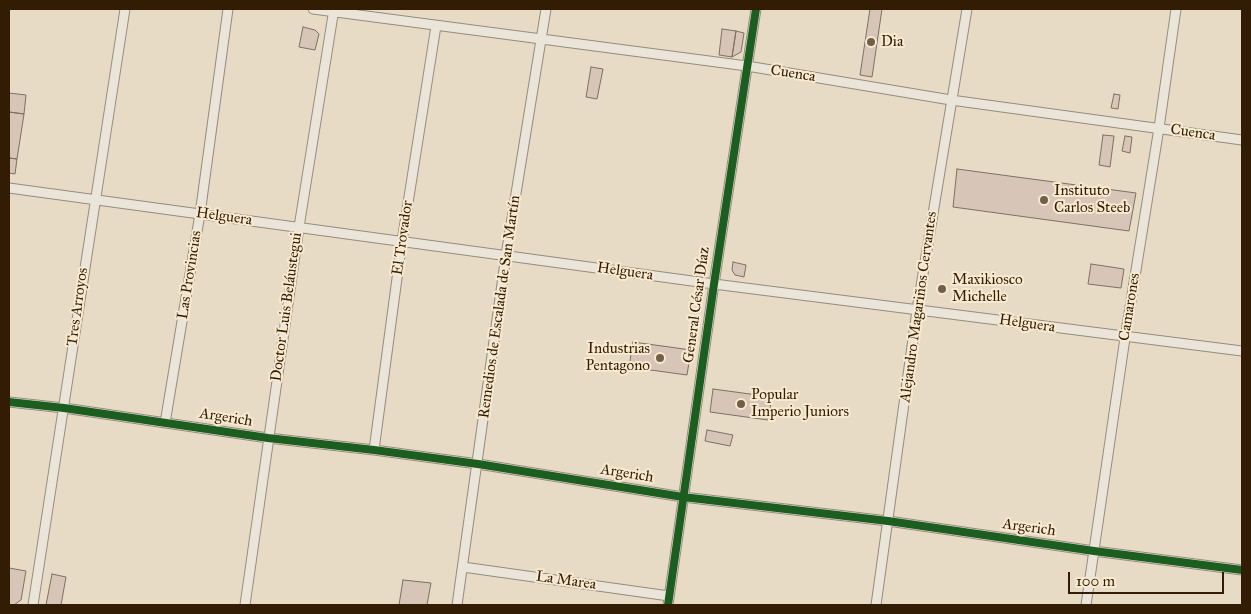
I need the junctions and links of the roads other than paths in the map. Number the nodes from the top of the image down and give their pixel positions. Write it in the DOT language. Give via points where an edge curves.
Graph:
graph roads {
  1 [pos="125,9"];
  2 [pos="228,9"];
  3 [pos="313,9"];
  4 [pos="546,9"];
  5 [pos="756,9"];
  6 [pos="966,9"];
  7 [pos="1176,9"];
  8 [pos="334,10"];
  9 [pos="436,26"];
  10 [pos="542,39"];
  11 [pos="747,66"];
  12 [pos="951,100"];
  13 [pos="1159,128"];
  14 [pos="1242,140"];
  15 [pos="9,188"];
  16 [pos="94,200"];
  17 [pos="200,214"];
  18 [pos="299,227"];
  19 [pos="402,241"];
  20 [pos="506,256"];
  21 [pos="714,284"];
  22 [pos="917,310"];
  23 [pos="1125,338"];
  24 [pos="1242,351"];
  25 [pos="9,402"];
  26 [pos="64,408"];
  27 [pos="166,423"];
  28 [pos="268,438"];
  29 [pos="374,450"];
  30 [pos="478,464"];
  31 [pos="683,497"];
  32 [pos="888,521"];
  33 [pos="1094,552"];
  34 [pos="463,567"];
  35 [pos="1242,570"];
  36 [pos="668,600"];
  37 [pos="33,605"];
  38 [pos="245,605"];
  39 [pos="457,605"];
  40 [pos="876,605"];
  41 [pos="1086,605"];
  1 -- 16 [label="street, Tres Arroyos"];
  2 -- 17 [label="street, Las Provincias"];
  3 -- 8 [label="street, Cuenca"];
  4 -- 10 [label="street, Remedios de Escalada de San Martín"];
  5 -- 11 [label="street, General César Díaz"];
  6 -- 12 [label="street, Alejandro Magariños Cervantes"];
  7 -- 13 [label="street, Camarones"];
  8 -- 9 [label="street, Cuenca"];
  8 -- 18 [label="street, Doctor Luis Beláustegui"];
  9 -- 10 [label="street, Cuenca"];
  9 -- 19 [label="street, El Trovador"];
  10 -- 11 [label="street, Cuenca"];
  10 -- 20 [label="street, Remedios de Escalada de San Martín"];
  11 -- 12 [label="street, Cuenca"];
  11 -- 21 [label="street, General César Díaz"];
  12 -- 13 [label="street, Cuenca"];
  12 -- 22 [label="street, Alejandro Magariños Cervantes"];
  13 -- 14 [label="street, Cuenca"];
  13 -- 23 [label="street, Camarones"];
  15 -- 16 [label="street, Helguera"];
  16 -- 17 [label="street, Helguera"];
  16 -- 26 [label="street, Tres Arroyos"];
  17 -- 18 [label="street, Helguera"];
  17 -- 27 [label="street, Las Provincias"];
  18 -- 19 [label="street, Helguera"];
  18 -- 28 [label="street, Doctor Luis Beláustegui"];
  19 -- 20 [label="street, Helguera"];
  19 -- 29 [label="street, El Trovador"];
  20 -- 21 [label="street, Helguera"];
  20 -- 30 [label="street, Remedios de Escalada de San Martín"];
  21 -- 22 [label="street, Helguera"];
  21 -- 31 [label="street, General César Díaz"];
  22 -- 23 [label="street, Helguera"];
  22 -- 32 [label="street, Alejandro Magariños Cervantes"];
  23 -- 24 [label="street, Helguera"];
  23 -- 33 [label="street, Camarones"];
  25 -- 26 [label="street, Argerich"];
  26 -- 27 [label="street, Argerich"];
  26 -- 37 [label="street, Tres Arroyos"];
  27 -- 28 [label="street, Argerich"];
  28 -- 29 [label="street, Argerich"];
  28 -- 38 [label="street, Doctor Luis Beláustegui"];
  29 -- 30 [label="street, Argerich"];
  30 -- 31 [label="street, Argerich"];
  30 -- 34 [label="street, Remedios de Escalada de San Martín"];
  31 -- 32 [label="street, Argerich"];
  31 -- 36 [label="street, General César Díaz"];
  32 -- 33 [label="street, Argerich"];
  32 -- 40 [label="street, Alejandro Magariños Cervantes"];
  33 -- 35 [label="street, Argerich"];
  33 -- 41 [label="street, Camarones"];
  34 -- 36 [label="street, La Marea"];
  34 -- 39 [label="street, Remedios de Escalada de San Martín"];
}
